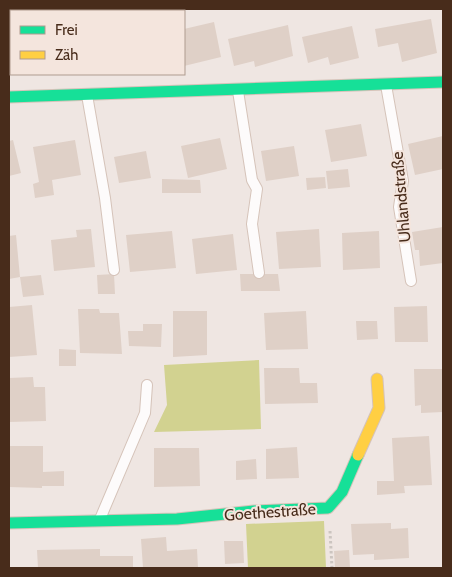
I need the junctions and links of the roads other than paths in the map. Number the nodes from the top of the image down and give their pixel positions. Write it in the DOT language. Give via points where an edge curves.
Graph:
graph roads {
  1 [pos="443,82"];
  2 [pos="386,84"];
  3 [pos="238,88"];
  4 [pos="87,94"];
  5 [pos="9,97"];
  6 [pos="114,270"];
  7 [pos="259,272"];
  8 [pos="411,281"];
  9 [pos="377,379"];
  10 [pos="147,385"];
  11 [pos="100,520"];
  12 [pos="9,524"];
  1 -- 2 [label="street"];
  2 -- 3 [label="street"];
  2 -- 8 [label="lane, Uhlandstraße" via="403,181 399,207"];
  3 -- 4 [label="street"];
  3 -- 7 [label="lane" via="252,180 257,189 252,224"];
  4 -- 5 [label="street"];
  4 -- 6 [label="lane"];
  9 -- 11 [label="street, Goethestraße" via="379,408 342,492 328,508 177,519"];
  10 -- 11 [label="lane" via="145,413"];
  11 -- 12 [label="street, Goethestraße"];
}
